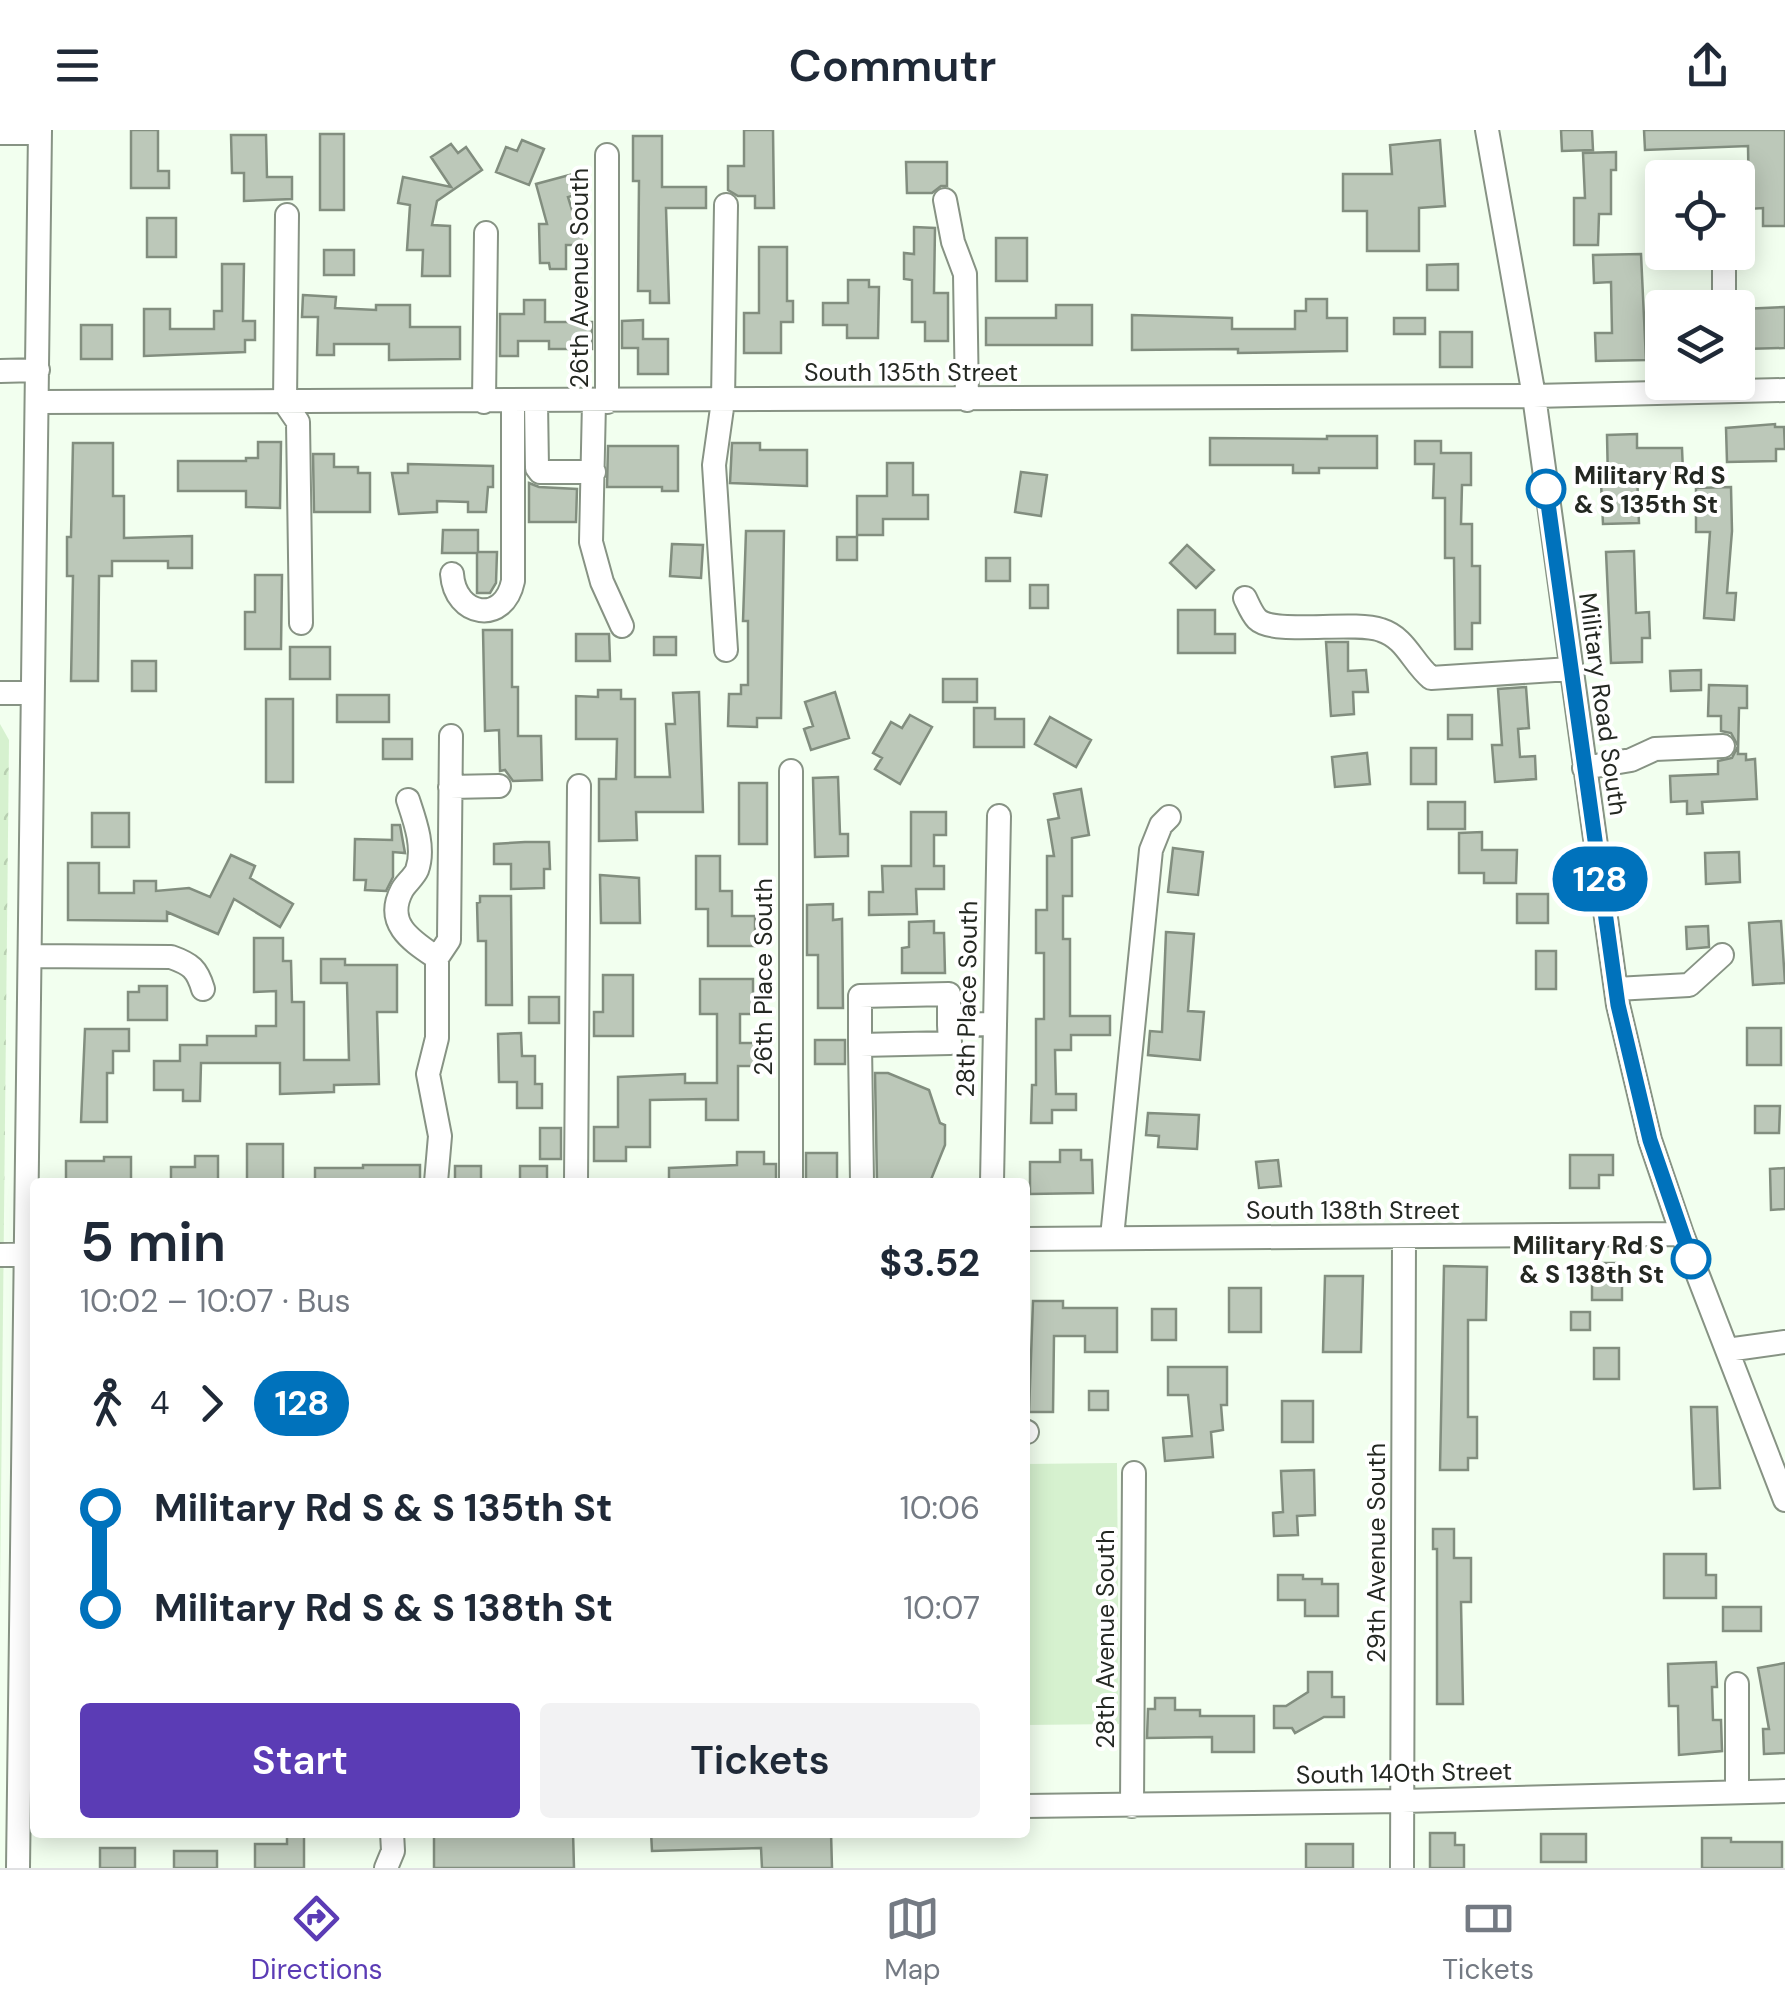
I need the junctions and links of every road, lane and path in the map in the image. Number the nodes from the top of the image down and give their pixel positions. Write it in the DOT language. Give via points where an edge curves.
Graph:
graph roads {
  1 [pos="1488,130"];
  2 [pos="40,131"];
  3 [pos="0,133"];
  4 [pos="607,154"];
  5 [pos="945,200"];
  6 [pos="726,205"];
  7 [pos="287,215"];
  8 [pos="486,234"];
  9 [pos="38,370"];
  10 [pos="0,372"];
  11 [pos="1755,388"];
  12 [pos="1785,390"];
  13 [pos="1645,391"];
  14 [pos="1534,396"];
  15 [pos="966,400"];
  16 [pos="723,401"];
  17 [pos="38,402"];
  18 [pos="484,402"];
  19 [pos="524,402"];
  20 [pos="600,402"];
  21 [pos="285,404"];
  22 [pos="594,472"];
  23 [pos="452,574"];
  24 [pos="1245,598"];
  25 [pos="301,623"];
  26 [pos="622,626"];
  27 [pos="726,650"];
  28 [pos="1570,669"];
  29 [pos="32,693"];
  30 [pos="0,694"];
  31 [pos="451,736"];
  32 [pos="1723,746"];
  33 [pos="1584,768"];
  34 [pos="791,771"];
  35 [pos="499,786"];
  36 [pos="579,786"];
  37 [pos="450,787"];
  38 [pos="408,800"];
  39 [pos="999,816"];
  40 [pos="1169,817"];
  41 [pos="1722,955"];
  42 [pos="30,956"];
  43 [pos="437,958"];
  44 [pos="203,989"];
  45 [pos="1616,989"];
  46 [pos="950,1024"];
  47 [pos="993,1024"];
  48 [pos="860,1044"];
  49 [pos="436,1178"];
  50 [pos="576,1178"];
  51 [pos="791,1178"];
  52 [pos="862,1178"];
  53 [pos="992,1178"];
  54 [pos="1682,1234"];
  55 [pos="1112,1237"];
  56 [pos="1404,1238"];
  57 [pos="1030,1239"];
  58 [pos="19,1254"];
  59 [pos="1785,1342"];
  60 [pos="1726,1350"];
  61 [pos="1134,1473"];
  62 [pos="28,1493"];
  63 [pos="1785,1500"];
  64 [pos="1738,1684"];
  65 [pos="27,1718"];
  66 [pos="1785,1791"];
  67 [pos="1737,1792"];
  68 [pos="1403,1802"];
  69 [pos="1030,1806"];
  70 [pos="1132,1806"];
  71 [pos="27,1824"];
  72 [pos="392,1838"];
  73 [pos="18,1868"];
  74 [pos="386,1868"];
  75 [pos="1402,1868"];
  1 -- 14 [label="street, Military Road South"];
  2 -- 3 [label="street"];
  2 -- 9 [label="street"];
  4 -- 20 [label="street, 26th Avenue South"];
  5 -- 15 [label="street" via="965,274"];
  6 -- 16 [label="street"];
  7 -- 21 [label="street"];
  8 -- 18 [label="street"];
  9 -- 10 [label="street"];
  9 -- 17 [label="street"];
  11 -- 12 [label="street, South 135th Street"];
  13 -- 14 [label="street, South 135th Street"];
  14 -- 15 [label="street, South 135th Street"];
  14 -- 28 [label="street, Military Road South"];
  15 -- 16 [label="street, South 135th Street"];
  16 -- 20 [label="street, South 135th Street"];
  16 -- 27 [label="street" via="714,464"];
  17 -- 21 [label="street, South 135th Street"];
  17 -- 29 [label="street"];
  18 -- 19 [label="street, South 135th Street"];
  18 -- 21 [label="street, South 135th Street"];
  19 -- 20 [label="street, South 135th Street"];
  19 -- 22 [label="street" via="540,472"];
  19 -- 23 [label="street" via="510,595 501,606 480,610 462,603"];
  20 -- 22 [label="street, 26th Avenue South"];
  21 -- 25 [label="street" via="298,422"];
  22 -- 26 [label="street, 26th Avenue South" via="592,554"];
  24 -- 28 [label="street" via="1257,619 1273,627 1380,629 1401,639 1431,678"];
  28 -- 33 [label="street, Military Road South"];
  29 -- 30 [label="street"];
  29 -- 42 [label="street"];
  31 -- 37 [label="street"];
  32 -- 33 [label="street" via="1655,748 1631,760"];
  33 -- 45 [label="street, Military Road South"];
  34 -- 51 [label="street, 26th Place South"];
  35 -- 37 [label="street"];
  36 -- 50 [label="street"];
  37 -- 43 [label="street" via="449,940"];
  38 -- 43 [label="street" via="418,828 417,869 396,911 404,936"];
  39 -- 47 [label="street, 28th Place South"];
  40 -- 55 [label="street" via="1151,850"];
  41 -- 45 [label="street" via="1688,985"];
  42 -- 44 [label="street" via="171,957 198,970"];
  42 -- 58 [label="street"];
  43 -- 49 [label="street" via="436,1038 428,1074 440,1136"];
  45 -- 54 [label="street, Military Road South" via="1650,1140"];
  46 -- 47 [label="street"];
  46 -- 48 [label="street" via="950,1043"];
  46 -- 48 [label="street" via="949,994 860,996"];
  47 -- 53 [label="street, 28th Place South"];
  48 -- 52 [label="street"];
  54 -- 56 [label="street, South 138th Street"];
  54 -- 60 [label="street, Military Road South"];
  55 -- 56 [label="street, South 138th Street"];
  55 -- 57 [label="street, South 138th Street"];
  56 -- 68 [label="street, 29th Avenue South"];
  58 -- 62 [label="street"];
  59 -- 60 [label="street"];
  60 -- 63 [label="street, Military Road South"];
  61 -- 70 [label="street, 28th Avenue South"];
  62 -- 65 [label="street"];
  64 -- 67 [label="street"];
  65 -- 71 [label="street"];
  66 -- 67 [label="street, South 140th Street"];
  67 -- 68 [label="street, South 140th Street"];
  68 -- 70 [label="street, South 140th Street"];
  68 -- 75 [label="street, 29th Avenue South"];
  69 -- 70 [label="street, South 140th Street"];
  71 -- 73 [label="street"];
  72 -- 74 [label="street"];
}
